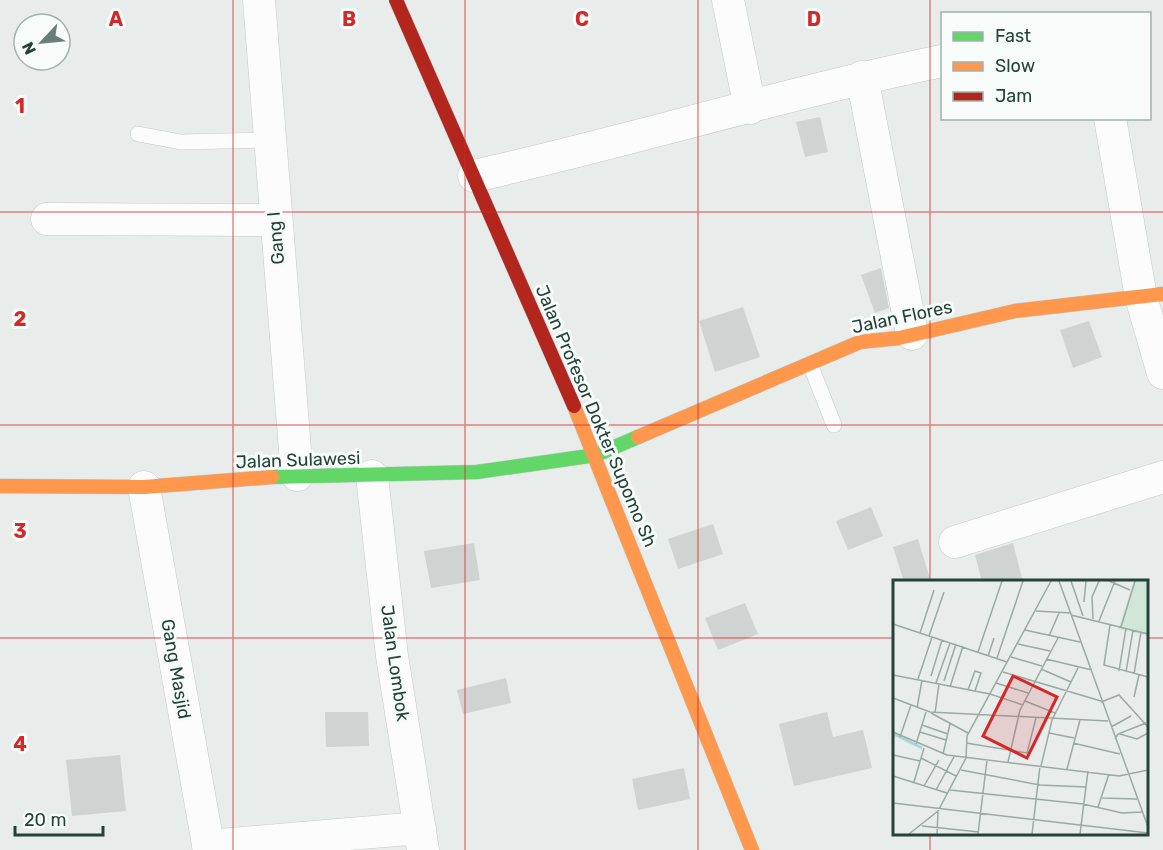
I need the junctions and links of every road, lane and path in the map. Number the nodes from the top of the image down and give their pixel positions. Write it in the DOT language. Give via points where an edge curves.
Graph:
graph roads {
  1 [pos="259,0"];
  2 [pos="396,0"];
  3 [pos="728,0"];
  4 [pos="941,61"];
  5 [pos="862,78"];
  6 [pos="750,108"];
  7 [pos="1110,120"];
  8 [pos="138,134"];
  9 [pos="270,140"];
  10 [pos="474,176"];
  11 [pos="47,219"];
  12 [pos="274,220"];
  13 [pos="1152,295"];
  14 [pos="912,334"];
  15 [pos="810,364"];
  16 [pos="1163,373"];
  17 [pos="834,425"];
  18 [pos="596,455"];
  19 [pos="297,475"];
  20 [pos="372,476"];
  21 [pos="1163,477"];
  22 [pos="0,486"];
  23 [pos="144,488"];
  24 [pos="955,542"];
  25 [pos="421,839"];
  26 [pos="209,848"];
  27 [pos="752,850"];
  1 -- 9 [label="street, Gang I"];
  2 -- 10 [label="street, Jalan Profesor Dokter Supomo Sh"];
  3 -- 6 [label="street"];
  4 -- 5 [label="street"];
  5 -- 6 [label="street"];
  5 -- 14 [label="street"];
  6 -- 10 [label="street"];
  7 -- 13 [label="street"];
  8 -- 9 [label="lane" via="182,142"];
  9 -- 12 [label="street, Gang I"];
  10 -- 18 [label="street, Jalan Profesor Dokter Supomo Sh"];
  11 -- 12 [label="street"];
  12 -- 19 [label="street, Gang I"];
  13 -- 14 [label="street, Jalan Flores" via="1015,311"];
  13 -- 16 [label="street"];
  14 -- 15 [label="street, Jalan Flores" via="860,342"];
  15 -- 17 [label="lane"];
  15 -- 18 [label="street, Jalan Flores"];
  18 -- 20 [label="street, Jalan Sulawesi" via="477,472"];
  18 -- 27 [label="street, Jalan Profesor Dokter Supomo Sh"];
  19 -- 20 [label="street, Jalan Sulawesi"];
  19 -- 23 [label="street, Jalan Sulawesi"];
  20 -- 25 [label="street, Jalan Lombok" via="392,656"];
  21 -- 24 [label="street"];
  22 -- 23 [label="street, Jalan Sulawesi"];
  23 -- 26 [label="street, Gang Masjid"];
  25 -- 26 [label="street"];
}
